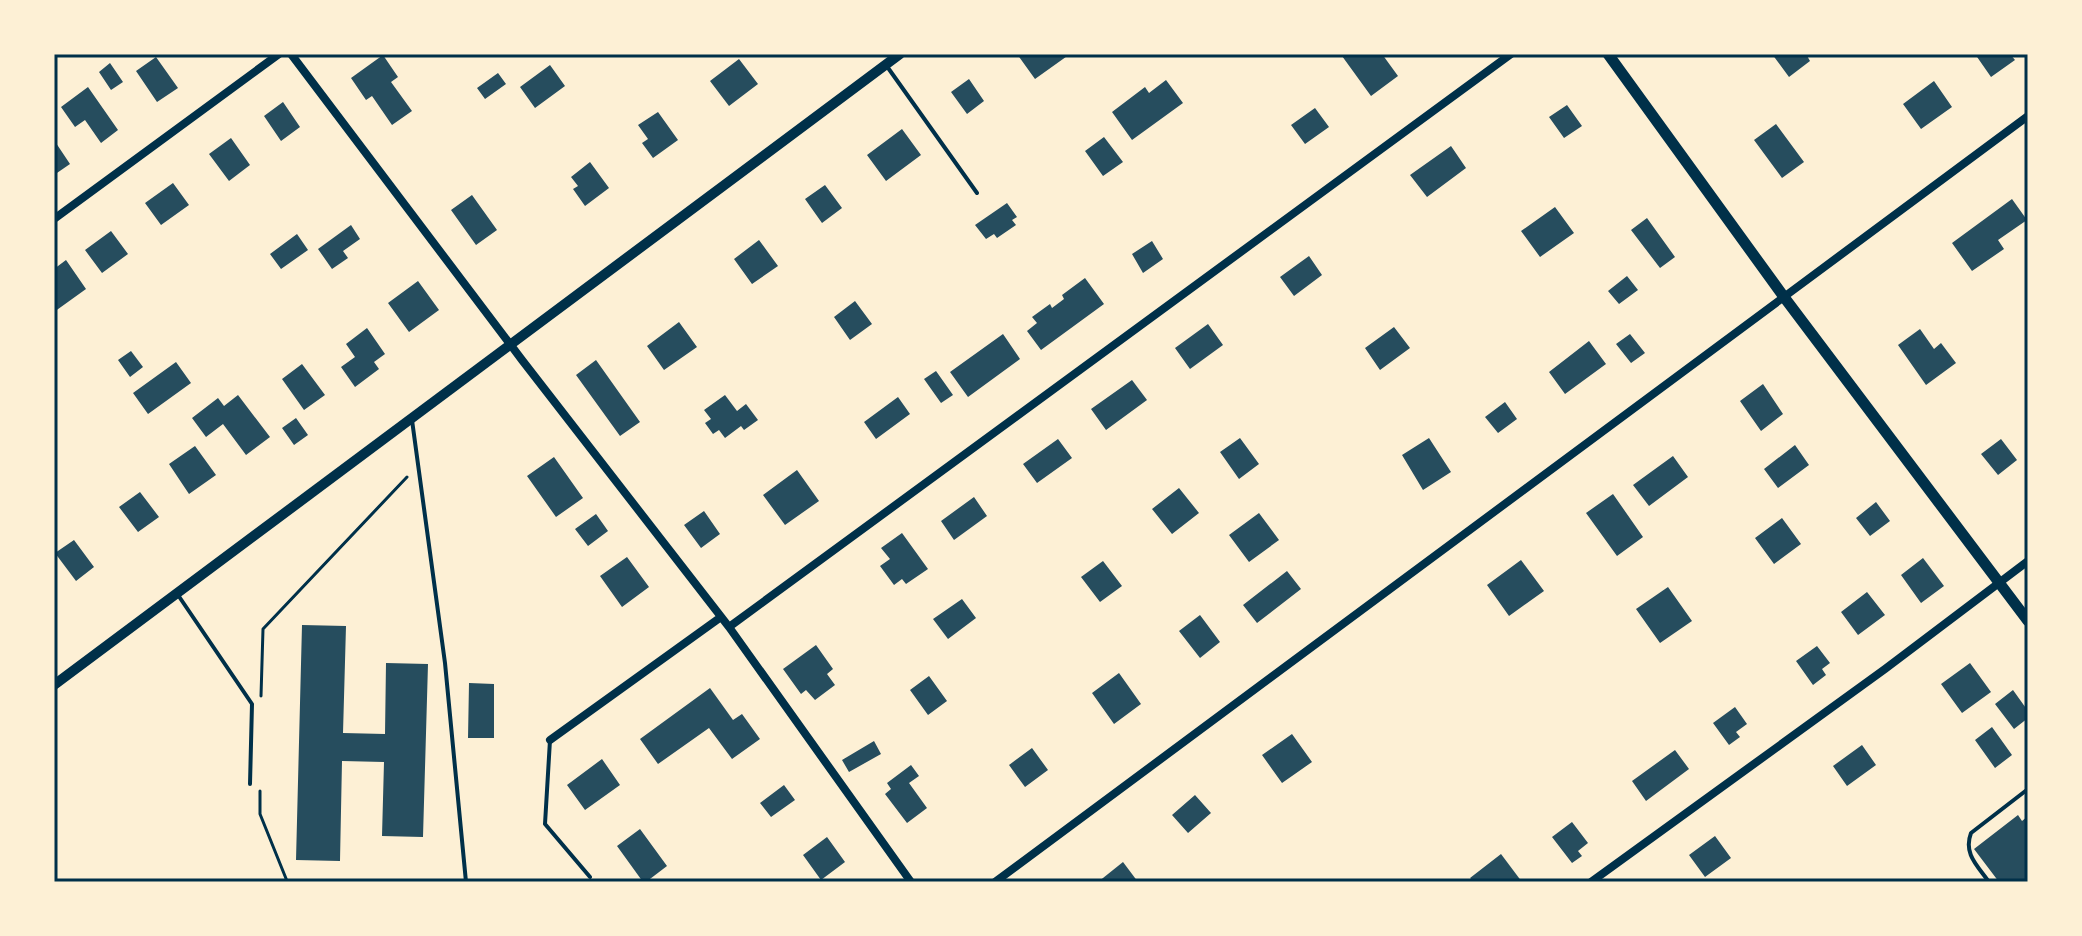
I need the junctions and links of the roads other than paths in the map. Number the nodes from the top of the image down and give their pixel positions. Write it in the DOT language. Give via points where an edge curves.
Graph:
graph roads {
  1 [pos="279,54"];
  2 [pos="291,54"];
  3 [pos="900,54"];
  4 [pos="1511,54"];
  5 [pos="1608,54"];
  6 [pos="886,64"];
  7 [pos="2028,116"];
  8 [pos="977,193"];
  9 [pos="54,219"];
  10 [pos="1784,297"];
  11 [pos="510,344"];
  12 [pos="412,418"];
  13 [pos="2028,561"];
  14 [pos="1999,583"];
  15 [pos="177,593"];
  16 [pos="721,617"];
  17 [pos="2028,621"];
  18 [pos="729,627"];
  19 [pos="54,685"];
  20 [pos="550,740"];
  21 [pos="250,784"];
  22 [pos="2028,789"];
  23 [pos="590,877"];
  24 [pos="466,882"];
  25 [pos="911,882"];
  26 [pos="995,882"];
  27 [pos="1591,882"];
  28 [pos="1989,882"];
  1 -- 9 [label="street"];
  2 -- 11 [label="street"];
  3 -- 6 [label="street"];
  4 -- 18 [label="street"];
  5 -- 10 [label="main road"];
  6 -- 8 [label="lane"];
  6 -- 11 [label="street"];
  7 -- 10 [label="street"];
  10 -- 14 [label="main road"];
  10 -- 26 [label="street"];
  11 -- 12 [label="street"];
  11 -- 16 [label="street"];
  12 -- 15 [label="street"];
  12 -- 24 [label="lane" via="445,663"];
  13 -- 14 [label="street"];
  14 -- 17 [label="main road"];
  14 -- 27 [label="street"];
  15 -- 19 [label="street"];
  15 -- 21 [label="lane" via="252,704"];
  16 -- 18 [label="street"];
  16 -- 20 [label="street"];
  18 -- 25 [label="street"];
  20 -- 23 [label="lane" via="545,824"];
  22 -- 28 [label="lane" via="1971,833 1969,853"];
}
